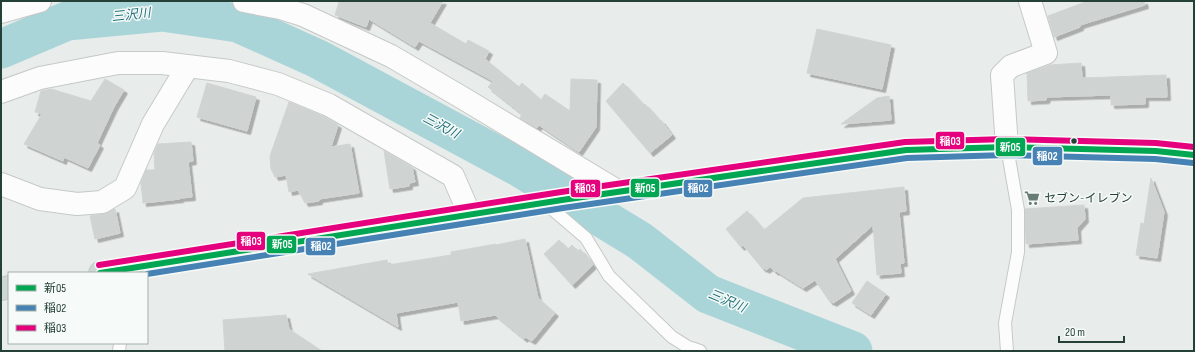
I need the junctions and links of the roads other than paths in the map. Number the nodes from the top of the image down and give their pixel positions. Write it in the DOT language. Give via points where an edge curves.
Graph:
graph roads {
  1 [pos="40,1"];
  2 [pos="244,1"];
  3 [pos="1030,1"];
  4 [pos="1,12"];
  5 [pos="188,66"];
  6 [pos="1,92"];
  7 [pos="1007,147"];
  8 [pos="1194,154"];
  9 [pos="1,184"];
  10 [pos="619,192"];
  11 [pos="553,201"];
  12 [pos="470,215"];
  13 [pos="123,271"];
  14 [pos="112,272"];
  15 [pos="700,351"];
  16 [pos="1007,351"];
  1 -- 4 [label="street"];
  2 -- 10 [label="street" via="302,15 391,56"];
  3 -- 7 [label="street" via="1046,53 1011,66 1002,75"];
  5 -- 6 [label="street" via="118,63 40,78"];
  5 -- 9 [label="street" via="153,124 125,188 102,202 77,204 40,199"];
  5 -- 12 [label="street" via="229,71 278,84 329,105 453,176"];
  7 -- 8 [label="main road"];
  7 -- 10 [label="main road" via="906,150"];
  7 -- 16 [label="lane" via="1018,210 1018,252 1004,323"];
  10 -- 11 [label="main road"];
  11 -- 12 [label="main road"];
  11 -- 15 [label="lane" via="586,238 609,276 672,337"];
  12 -- 13 [label="main road"];
  13 -- 14 [label="main road"];
}
